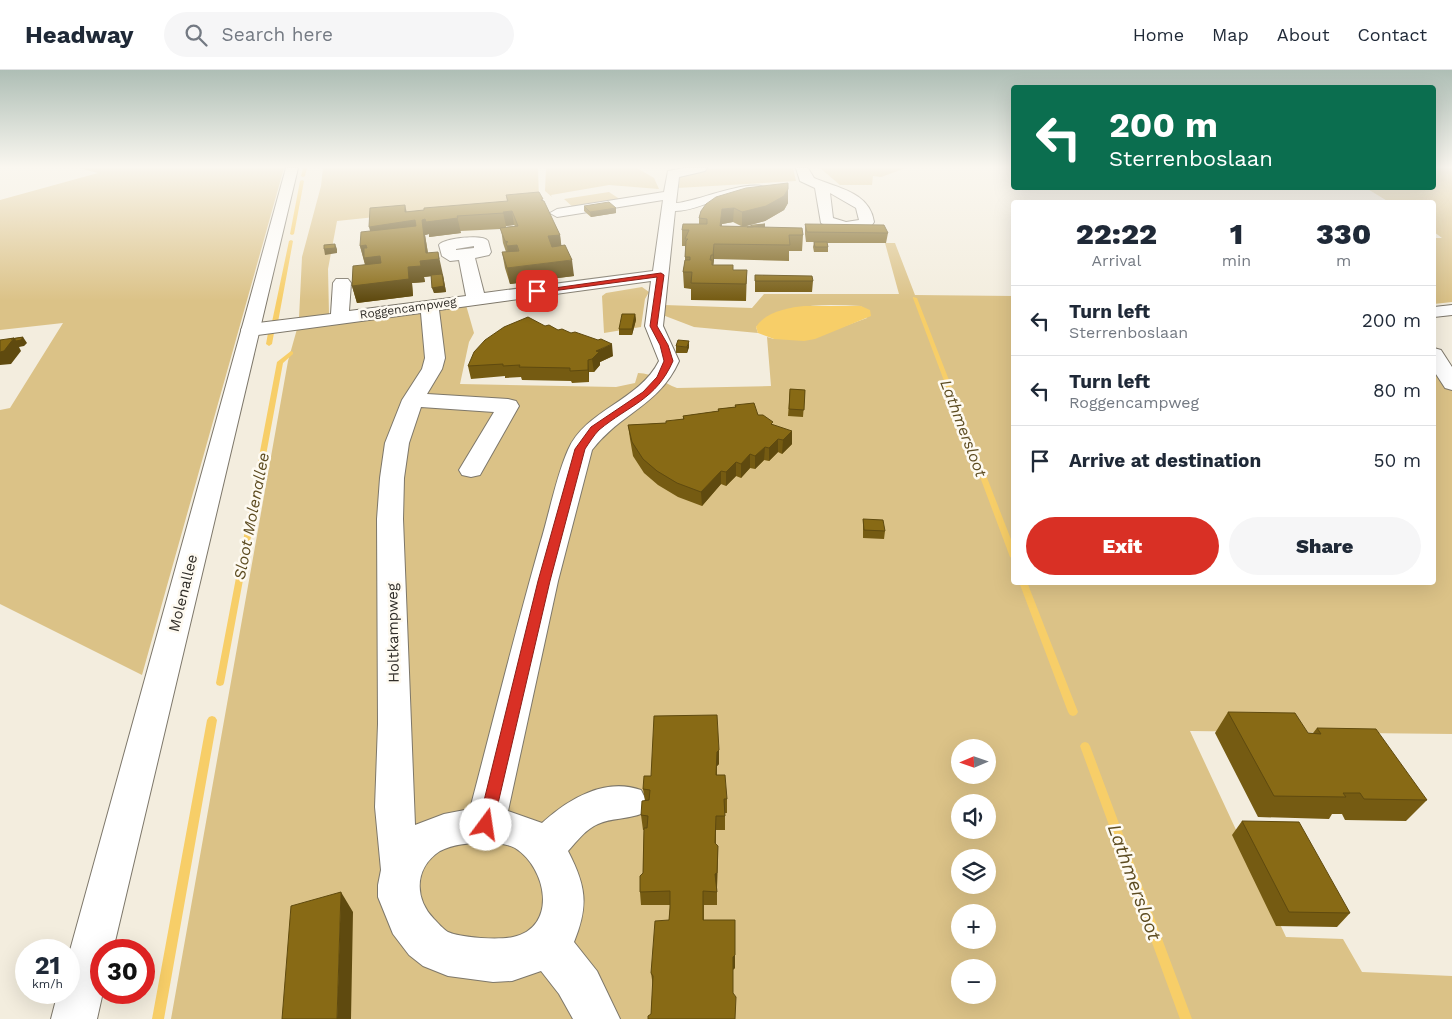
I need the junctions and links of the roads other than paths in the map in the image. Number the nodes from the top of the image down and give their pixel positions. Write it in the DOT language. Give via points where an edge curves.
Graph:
graph roads {
  1 [pos="281,212"];
  2 [pos="561,212"];
  3 [pos="669,212"];
  4 [pos="557,213"];
  5 [pos="466,254"];
  6 [pos="661,275"];
  7 [pos="342,283"];
  8 [pos="476,299"];
  9 [pos="429,306"];
  10 [pos="1452,310"];
  11 [pos="1436,312"];
  12 [pos="340,317"];
  13 [pos="250,330"];
  14 [pos="1436,357"];
  15 [pos="1452,384"];
  16 [pos="413,400"];
  17 [pos="471,470"];
  18 [pos="628,802"];
  19 [pos="486,825"];
  20 [pos="544,848"];
  21 [pos="401,869"];
  22 [pos="545,944"];
  23 [pos="74,1019"];
  24 [pos="597,1019"];
  1 -- 13 [label="street, Molenallee"];
  2 -- 4 [label="street"];
  3 -- 6 [label="street"];
  5 -- 8 [label="street, Roggencampweg"];
  6 -- 8 [label="street, Roggencampweg"];
  6 -- 19 [label="street" via="654,326 669,361 661,378 646,394 595,430 580,449 546,572"];
  7 -- 12 [label="street, Roggencampweg"];
  8 -- 9 [label="street, Roggencampweg"];
  9 -- 12 [label="street, Roggencampweg"];
  9 -- 16 [label="street, Holtkampweg" via="435,358"];
  10 -- 11 [label="street"];
  12 -- 13 [label="street, Roggencampweg"];
  13 -- 23 [label="street, Molenallee"];
  14 -- 15 [label="street"];
  16 -- 17 [label="street" via="508,406"];
  16 -- 21 [label="street, Holtkampweg" via="397,443 390,519 394,808"];
  18 -- 20 [label="street" via="591,808 573,819"];
  19 -- 20 [label="street" via="529,835"];
  19 -- 21 [label="street" via="466,826 429,837 411,852"];
  20 -- 22 [label="street" via="559,874 566,907 558,928"];
  21 -- 22 [label="street" via="397,886 399,904 408,922 435,948 454,956 501,960 530,954"];
  22 -- 24 [label="street" via="578,980"];
}
